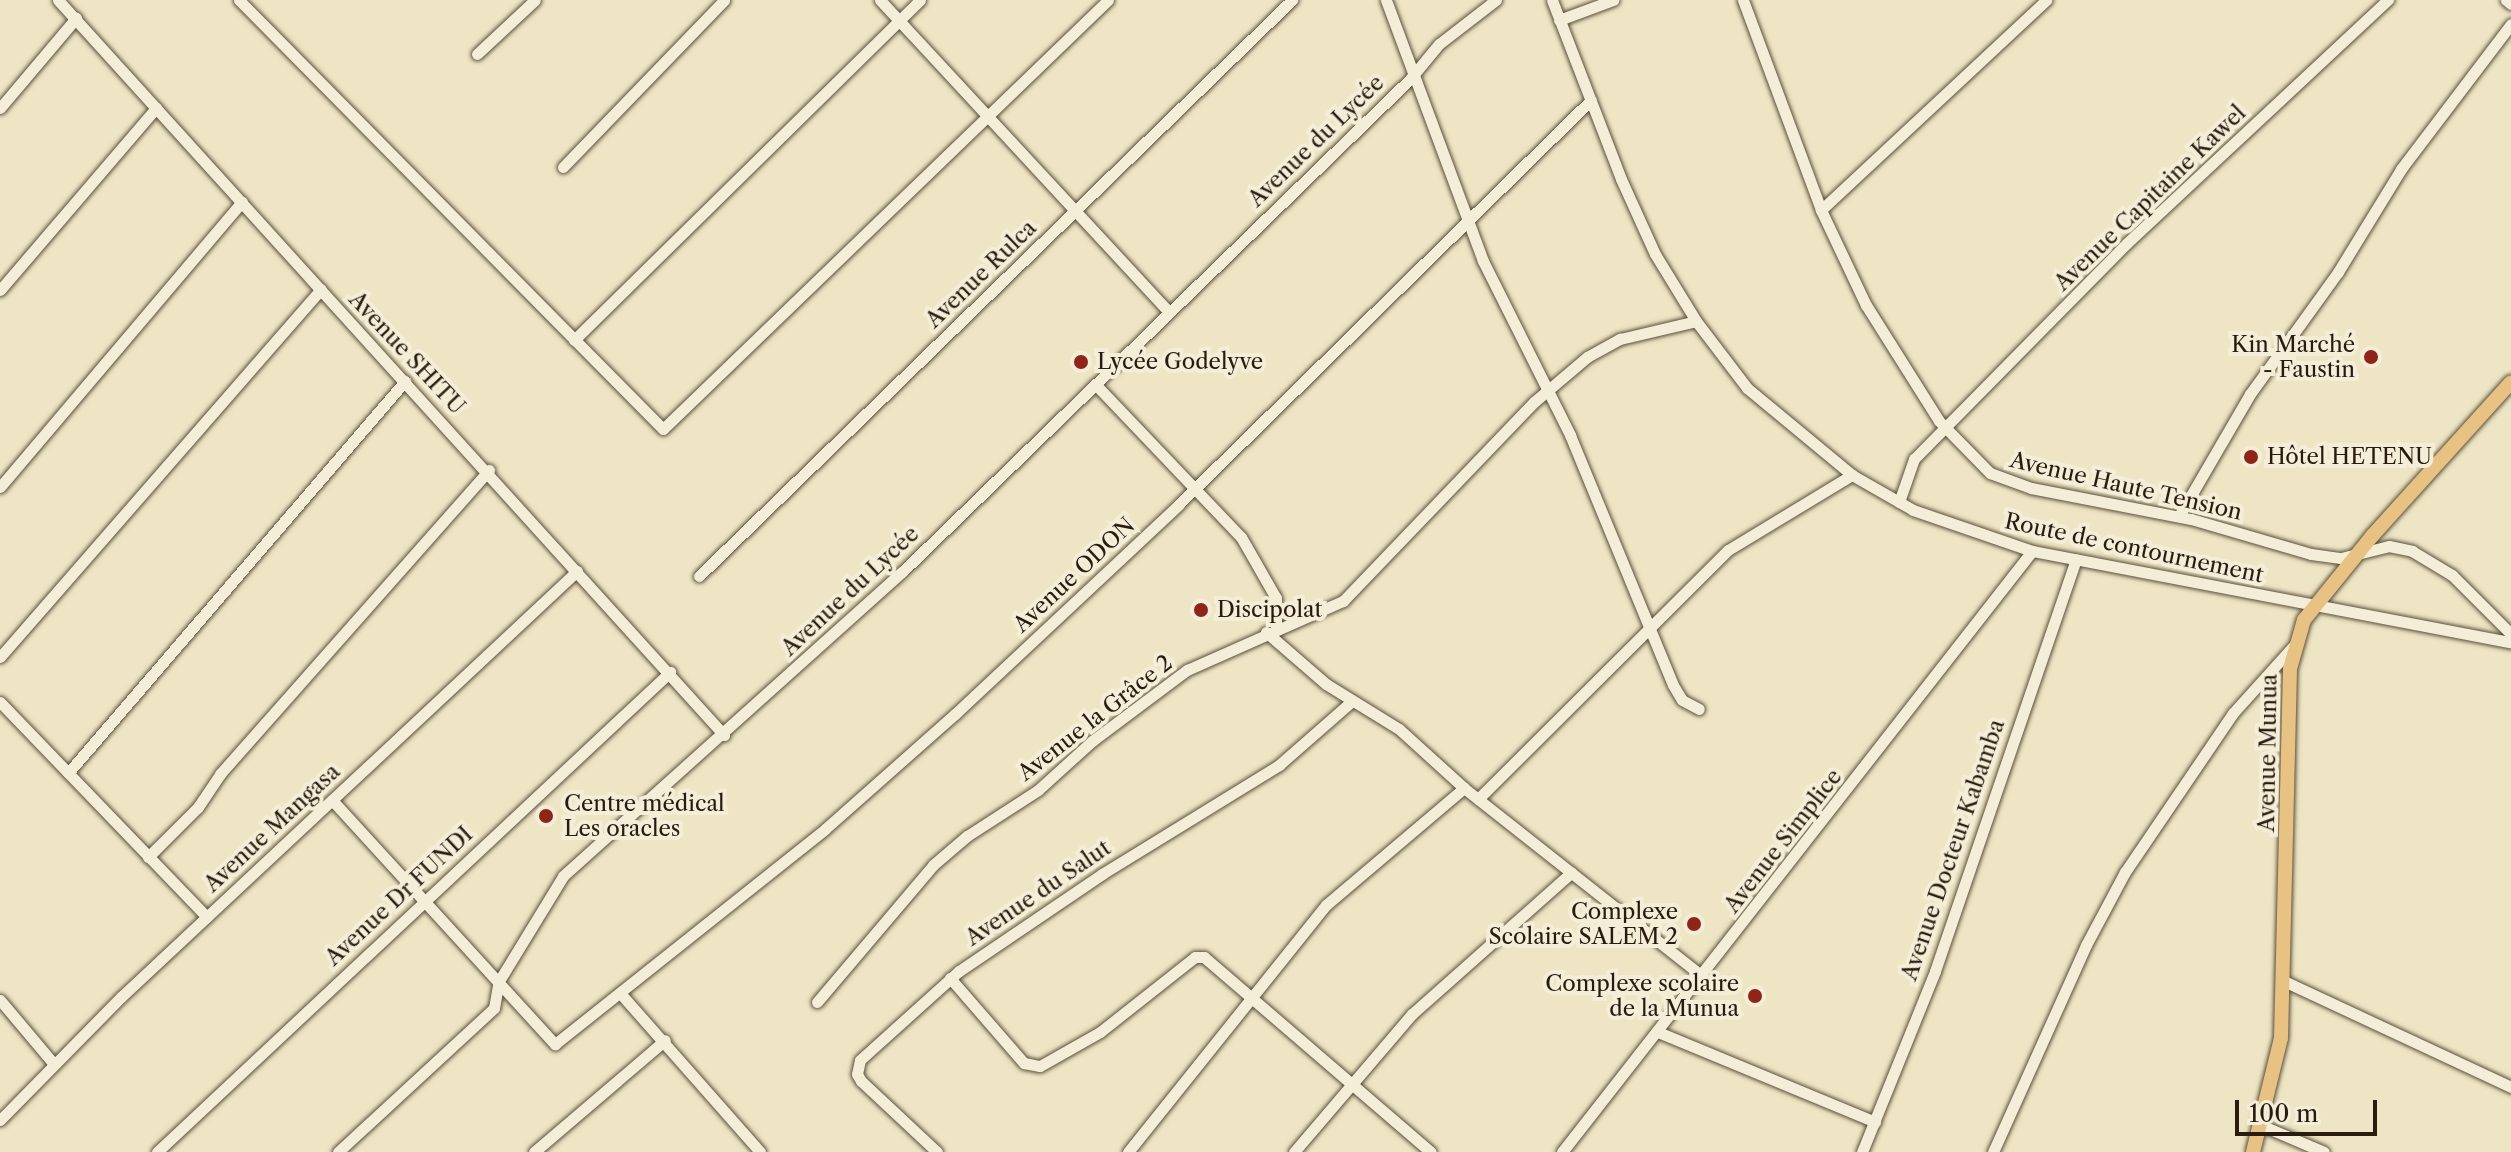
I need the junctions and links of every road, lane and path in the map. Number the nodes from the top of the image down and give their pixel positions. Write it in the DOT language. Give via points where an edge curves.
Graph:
graph roads {
  1 [pos="58,0"];
  2 [pos="239,0"];
  3 [pos="535,0"];
  4 [pos="724,0"];
  5 [pos="880,0"];
  6 [pos="920,0"];
  7 [pos="1108,0"];
  8 [pos="1292,0"];
  9 [pos="1386,0"];
  10 [pos="1496,0"];
  11 [pos="1552,0"];
  12 [pos="1613,0"];
  13 [pos="1743,0"];
  14 [pos="2046,0"];
  15 [pos="2388,0"];
  16 [pos="2506,0"];
  17 [pos="2511,4"];
  18 [pos="76,18"];
  19 [pos="899,20"];
  20 [pos="1559,20"];
  21 [pos="2511,24"];
  22 [pos="477,54"];
  23 [pos="1415,72"];
  24 [pos="1591,100"];
  25 [pos="0,108"];
  26 [pos="156,108"];
  27 [pos="986,117"];
  28 [pos="563,167"];
  29 [pos="242,202"];
  30 [pos="1076,209"];
  31 [pos="1821,210"];
  32 [pos="1467,217"];
  33 [pos="321,289"];
  34 [pos="0,290"];
  35 [pos="1169,312"];
  36 [pos="1696,321"];
  37 [pos="574,340"];
  38 [pos="405,381"];
  39 [pos="2511,382"];
  40 [pos="1096,385"];
  41 [pos="1549,390"];
  42 [pos="1945,430"];
  43 [pos="489,470"];
  44 [pos="1852,475"];
  45 [pos="0,487"];
  46 [pos="1195,488"];
  47 [pos="1899,502"];
  48 [pos="2179,516"];
  49 [pos="2032,551"];
  50 [pos="2357,554"];
  51 [pos="2076,559"];
  52 [pos="577,571"];
  53 [pos="699,576"];
  54 [pos="2316,604"];
  55 [pos="1271,629"];
  56 [pos="1649,632"];
  57 [pos="2511,634"];
  58 [pos="2297,642"];
  59 [pos="2511,642"];
  60 [pos="0,657"];
  61 [pos="670,672"];
  62 [pos="1352,701"];
  63 [pos="0,702"];
  64 [pos="1699,709"];
  65 [pos="724,735"];
  66 [pos="68,773"];
  67 [pos="1464,788"];
  68 [pos="1478,799"];
  69 [pos="332,800"];
  70 [pos="148,857"];
  71 [pos="1571,873"];
  72 [pos="423,900"];
  73 [pos="207,917"];
  74 [pos="1703,977"];
  75 [pos="950,978"];
  76 [pos="499,981"];
  77 [pos="2284,981"];
  78 [pos="620,993"];
  79 [pos="1251,995"];
  80 [pos="0,1000"];
  81 [pos="817,1002"];
  82 [pos="1658,1032"];
  83 [pos="665,1040"];
  84 [pos="53,1063"];
  85 [pos="1352,1083"];
  86 [pos="2511,1087"];
  87 [pos="0,1120"];
  88 [pos="1875,1122"];
  89 [pos="2263,1126"];
  90 [pos="157,1152"];
  91 [pos="338,1152"];
  92 [pos="534,1152"];
  93 [pos="760,1152"];
  94 [pos="937,1152"];
  95 [pos="1128,1152"];
  96 [pos="1294,1152"];
  97 [pos="1431,1152"];
  98 [pos="1562,1152"];
  99 [pos="1862,1152"];
  100 [pos="1993,1152"];
  101 [pos="2253,1152"];
  102 [pos="2324,1152"];
  1 -- 18 [label="street, Avenue SHITU"];
  2 -- 37 [label="street"];
  3 -- 22 [label="street"];
  4 -- 28 [label="street"];
  5 -- 19 [label="street"];
  6 -- 19 [label="street"];
  7 -- 27 [label="street"];
  8 -- 30 [label="street, Avenue Rulca"];
  9 -- 23 [label="street"];
  10 -- 23 [label="street, Avenue du Lycée" via="1439,44"];
  11 -- 20 [label="street, Route de contournement"];
  12 -- 20 [label="street"];
  13 -- 31 [label="street, Avenue Haute Tension"];
  14 -- 31 [label="street"];
  15 -- 42 [label="street, Avenue Capitaine Kawel" via="2127,243"];
  16 -- 17 [label="street"];
  18 -- 25 [label="street"];
  18 -- 26 [label="street, Avenue SHITU"];
  19 -- 27 [label="street"];
  19 -- 37 [label="street"];
  20 -- 24 [label="street, Route de contournement"];
  21 -- 48 [label="street" via="2401,169 2338,272 2250,394"];
  23 -- 32 [label="street"];
  23 -- 35 [label="street, Avenue du Lycée"];
  24 -- 32 [label="street, Avenue ODON"];
  24 -- 36 [label="street, Route de contournement" via="1655,254"];
  26 -- 29 [label="street, Avenue SHITU"];
  26 -- 34 [label="street"];
  27 -- 30 [label="street"];
  27 -- 37 [label="street" via="663,429"];
  29 -- 33 [label="street, Avenue SHITU"];
  29 -- 45 [label="street"];
  30 -- 35 [label="street"];
  30 -- 53 [label="street, Avenue Rulca"];
  31 -- 42 [label="street, Avenue Haute Tension" via="1866,305"];
  32 -- 41 [label="street" via="1483,261"];
  32 -- 46 [label="street, Avenue ODON"];
  33 -- 38 [label="street, Avenue SHITU"];
  33 -- 60 [label="street"];
  35 -- 40 [label="street, Avenue du Lycée"];
  36 -- 41 [label="street, Avenue la Grâce 2" via="1620,339 1587,357"];
  36 -- 44 [label="street, Route de contournement" via="1747,388"];
  38 -- 43 [label="street, Avenue SHITU"];
  38 -- 66 [label="street"];
  39 -- 50 [label="main road, Avenue Munua"];
  40 -- 46 [label="street"];
  40 -- 65 [label="street, Avenue du Lycée"];
  41 -- 55 [label="street, Avenue la Grâce 2" via="1343,601"];
  41 -- 56 [label="street"];
  42 -- 47 [label="street" via="1908,467"];
  42 -- 48 [label="street, Avenue Haute Tension" via="2004,481"];
  43 -- 52 [label="street, Avenue SHITU"];
  43 -- 70 [label="street" via="220,774 198,807"];
  44 -- 47 [label="street, Route de contournement"];
  44 -- 56 [label="street" via="1728,550"];
  46 -- 55 [label="street" via="1264,570 1276,598"];
  46 -- 78 [label="street, Avenue ODON" via="825,829"];
  47 -- 49 [label="street, Route de contournement"];
  48 -- 50 [label="street, Avenue Haute Tension" via="2311,554"];
  49 -- 51 [label="street, Route de contournement"];
  49 -- 74 [label="street, Avenue Simplice"];
  50 -- 54 [label="main road, Avenue Munua"];
  50 -- 57 [label="street, Avenue Haute Tension" via="2389,546 2435,562"];
  51 -- 54 [label="street, Route de contournement"];
  51 -- 88 [label="street, Avenue Docteur Kabamba" via="1935,971"];
  52 -- 61 [label="street, Avenue SHITU"];
  52 -- 69 [label="street, Avenue Mangasa"];
  54 -- 58 [label="main road, Avenue Munua"];
  54 -- 59 [label="street, Route de contournement"];
  55 -- 62 [label="street"];
  55 -- 81 [label="street, Avenue la Grâce 2" via="1187,670 1092,741 1030,796 967,836 933,865"];
  56 -- 64 [label="street" via="1682,700"];
  56 -- 68 [label="street"];
  58 -- 77 [label="main road, Avenue Munua" via="2290,669"];
  58 -- 100 [label="street" via="2233,713 2131,863 2086,945"];
  61 -- 65 [label="street, Avenue SHITU"];
  61 -- 72 [label="street, Avenue Dr FUNDI"];
  62 -- 67 [label="street" via="1399,729"];
  62 -- 75 [label="street, Avenue du Salut" via="1279,765 1102,874"];
  63 -- 66 [label="street"];
  65 -- 76 [label="street, Avenue du Lycée" via="563,876"];
  66 -- 70 [label="street"];
  67 -- 68 [label="street"];
  67 -- 79 [label="street" via="1326,905"];
  68 -- 71 [label="street"];
  69 -- 72 [label="street"];
  69 -- 73 [label="street, Avenue Mangasa"];
  70 -- 73 [label="street"];
  71 -- 74 [label="street"];
  71 -- 85 [label="street" via="1412,1014"];
  72 -- 76 [label="street"];
  72 -- 90 [label="street, Avenue Dr FUNDI"];
  73 -- 84 [label="street, Avenue Mangasa"];
  74 -- 82 [label="street, Avenue Simplice"];
  75 -- 79 [label="street" via="1031,1067 1051,1062 1100,1032 1195,957 1204,957"];
  75 -- 94 [label="street, Avenue du Salut" via="860,1060 857,1074"];
  76 -- 78 [label="street, Avenue ODON" via="555,1044"];
  76 -- 91 [label="street, Avenue du Lycée" via="494,1008"];
  77 -- 86 [label="street"];
  77 -- 89 [label="main road, Avenue Munua" via="2281,1038"];
  78 -- 83 [label="street"];
  79 -- 85 [label="street"];
  79 -- 95 [label="street"];
  80 -- 84 [label="street"];
  82 -- 88 [label="street"];
  82 -- 98 [label="street, Avenue Simplice"];
  83 -- 92 [label="street"];
  83 -- 93 [label="street"];
  84 -- 87 [label="street, Avenue Mangasa"];
  85 -- 96 [label="street"];
  85 -- 97 [label="street"];
  88 -- 99 [label="street, Avenue Docteur Kabamba"];
  89 -- 101 [label="main road, Avenue Munua"];
  89 -- 102 [label="street"];
}
